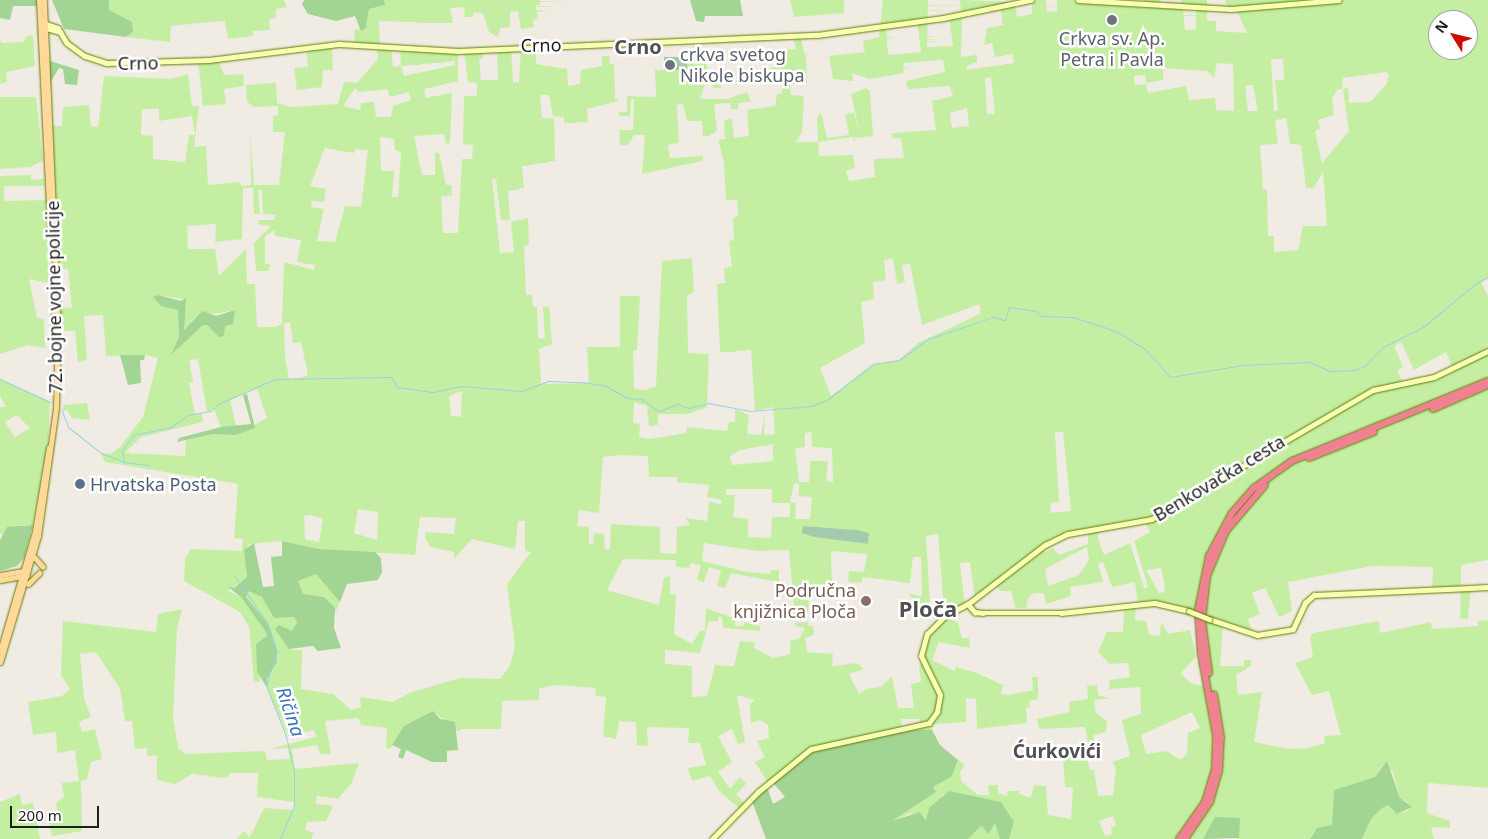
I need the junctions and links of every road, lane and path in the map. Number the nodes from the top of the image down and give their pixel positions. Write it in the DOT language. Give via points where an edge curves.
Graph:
graph roads {
  1 [pos="39,0"];
  2 [pos="44,0"];
  3 [pos="1031,0"];
  4 [pos="1078,0"];
  5 [pos="1339,0"];
  6 [pos="43,25"];
  7 [pos="54,30"];
  8 [pos="61,33"];
  9 [pos="46,43"];
  10 [pos="1488,351"];
  11 [pos="1488,381"];
  12 [pos="1488,386"];
  13 [pos="31,557"];
  14 [pos="43,567"];
  15 [pos="12,572"];
  16 [pos="27,572"];
  17 [pos="38,573"];
  18 [pos="0,575"];
  19 [pos="10,578"];
  20 [pos="0,580"];
  21 [pos="23,587"];
  22 [pos="1488,587"];
  23 [pos="968,604"];
  24 [pos="0,650"];
  25 [pos="0,662"];
  26 [pos="712,839"];
  27 [pos="1179,839"];
  28 [pos="1185,839"];
  1 -- 6 [label="main road"];
  2 -- 6 [label="main road"];
  3 -- 8 [label="street, Crno" via="944,18 817,35 458,51 340,44 187,61 98,62 70,46"];
  4 -- 5 [label="street" via="1231,9"];
  6 -- 7 [label="street, Crno"];
  6 -- 8 [label="street, Crno"];
  6 -- 9 [label="main road, 72. bojne vojne policije"];
  6 -- 13 [label="main road, 72. bojne vojne policije" via="55,378 45,472"];
  7 -- 8 [label="street, Crno"];
  7 -- 9 [label="street"];
  9 -- 13 [label="main road, 72. bojne vojne policije" via="58,380 46,498"];
  10 -- 23 [label="street, Benkovačka cesta" via="1434,377 1374,390 1152,519 1057,538"];
  11 -- 27 [label="highway" via="1292,461 1254,488 1232,513 1209,556 1198,610 1201,654 1216,735 1215,770 1201,809"];
  12 -- 28 [label="highway" via="1295,464 1256,492 1226,531 1207,576 1202,620 1219,722 1219,771 1210,802"];
  13 -- 14 [label="main road"];
  13 -- 15 [label="main road"];
  13 -- 16 [label="main road, 72. bojne vojne policije"];
  15 -- 16 [label="main road"];
  15 -- 18 [label="main road"];
  16 -- 19 [label="main road"];
  16 -- 21 [label="main road, 72. bojne vojne policije"];
  17 -- 21 [label="main road"];
  19 -- 20 [label="main road"];
  19 -- 21 [label="main road"];
  21 -- 24 [label="main road"];
  21 -- 25 [label="main road"];
  22 -- 23 [label="street, bridge" via="1314,595 1305,602 1293,629 1257,635 1189,611 1155,603 1061,613 979,612"];
  23 -- 26 [label="street, Benkovačka cesta" via="942,618 922,646 922,656 940,695 937,712 928,723 811,749 758,792"];
}
